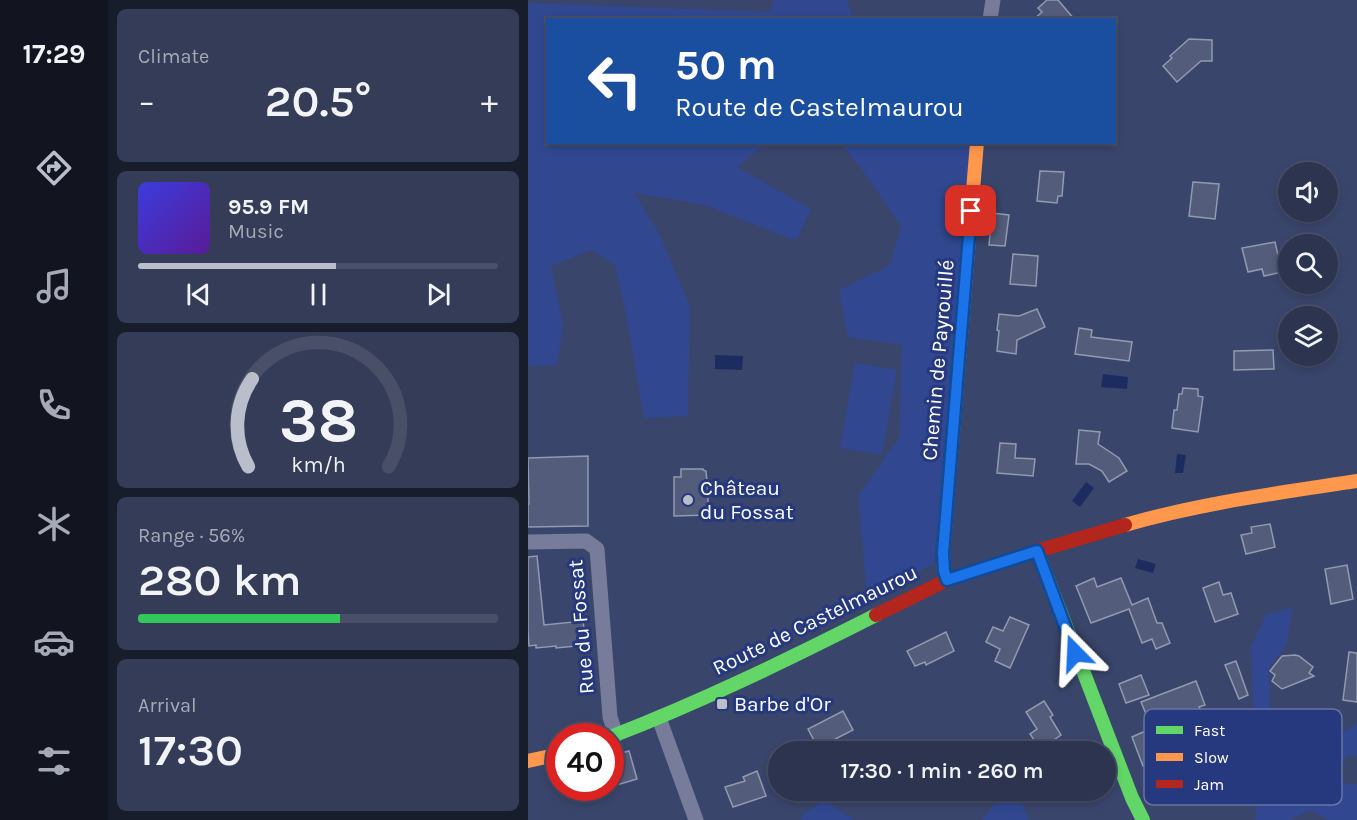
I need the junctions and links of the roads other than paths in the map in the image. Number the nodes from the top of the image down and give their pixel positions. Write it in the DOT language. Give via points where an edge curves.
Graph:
graph roads {
  1 [pos="993,0"];
  2 [pos="990,18"];
  3 [pos="977,144"];
  4 [pos="1357,481"];
  5 [pos="528,542"];
  6 [pos="1037,551"];
  7 [pos="947,580"];
  8 [pos="659,718"];
  9 [pos="611,723"];
  10 [pos="624,732"];
  11 [pos="546,757"];
  12 [pos="528,760"];
  13 [pos="696,820"];
  14 [pos="1143,820"];
  1 -- 2 [label="street"];
  3 -- 7 [label="street, Chemin de Payrouillé" via="943,553"];
  4 -- 6 [label="street, Route de Castelmaurou" via="1155,516"];
  5 -- 9 [label="street, Rue du Fossat" via="586,541 597,549"];
  6 -- 7 [label="street, Route de Castelmaurou"];
  6 -- 14 [label="street"];
  7 -- 8 [label="street, Route de Castelmaurou"];
  8 -- 10 [label="street, Route de Castelmaurou"];
  8 -- 13 [label="street"];
  11 -- 12 [label="street"];
}
